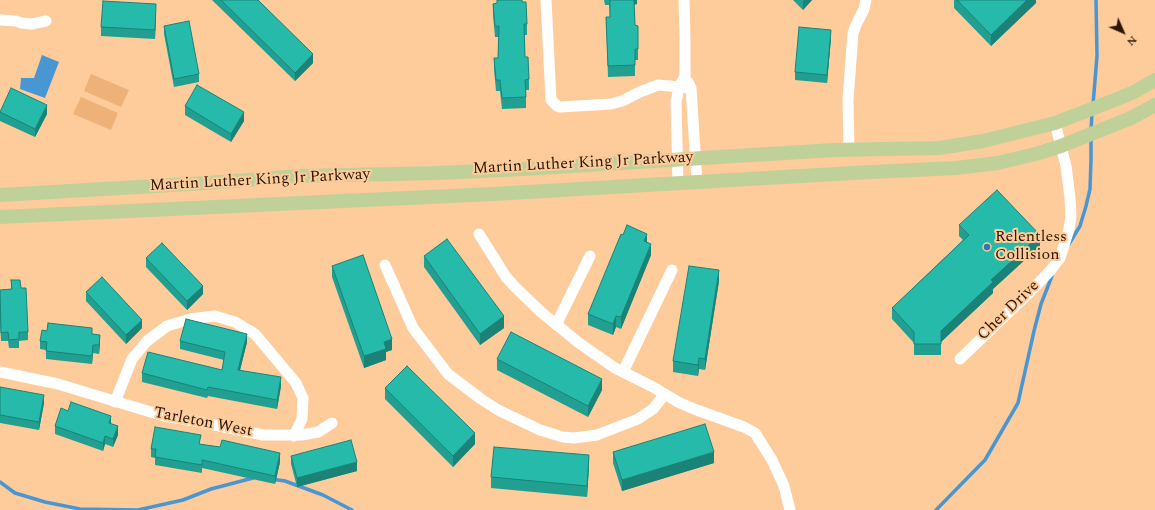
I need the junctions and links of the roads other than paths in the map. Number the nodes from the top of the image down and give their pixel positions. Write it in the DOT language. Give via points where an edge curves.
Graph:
graph roads {
  1 [pos="546,0"];
  2 [pos="684,0"];
  3 [pos="866,0"];
  4 [pos="0,20"];
  5 [pos="46,21"];
  6 [pos="685,76"];
  7 [pos="1155,80"];
  8 [pos="679,87"];
  9 [pos="691,88"];
  10 [pos="1155,105"];
  11 [pos="1055,123"];
  12 [pos="1061,146"];
  13 [pos="849,150"];
  14 [pos="695,158"];
  15 [pos="677,159"];
  16 [pos="697,182"];
  17 [pos="678,183"];
  18 [pos="0,195"];
  19 [pos="0,217"];
  20 [pos="479,234"];
  21 [pos="590,256"];
  22 [pos="385,265"];
  23 [pos="672,270"];
  24 [pos="556,325"];
  25 [pos="960,359"];
  26 [pos="0,372"];
  27 [pos="623,372"];
  28 [pos="665,394"];
  29 [pos="114,402"];
  30 [pos="332,423"];
  31 [pos="294,436"];
  32 [pos="790,510"];
  1 -- 8 [label="street" via="551,100 557,106 612,104 658,85"];
  2 -- 6 [label="street"];
  3 -- 13 [label="street" via="853,33 848,100"];
  4 -- 5 [label="street" via="31,24"];
  6 -- 8 [label="street"];
  6 -- 9 [label="street"];
  7 -- 11 [label="main road, Martin Luther King Jr Parkway" via="1102,106"];
  8 -- 9 [label="street"];
  8 -- 15 [label="street" via="676,102"];
  9 -- 14 [label="street"];
  10 -- 12 [label="main road, Martin Luther King Jr Parkway" via="1131,118"];
  11 -- 12 [label="street, Cher Drive"];
  11 -- 13 [label="main road, Martin Luther King Jr Parkway" via="983,141 939,148"];
  12 -- 16 [label="main road, Martin Luther King Jr Parkway" via="998,163 956,168"];
  12 -- 25 [label="street, Cher Drive" via="1069,179 1071,216 1060,258 1045,276"];
  13 -- 14 [label="main road, Martin Luther King Jr Parkway"];
  14 -- 15 [label="main road, Martin Luther King Jr Parkway"];
  14 -- 16 [label="street"];
  15 -- 17 [label="street"];
  15 -- 18 [label="main road, Martin Luther King Jr Parkway" via="492,170 298,176"];
  16 -- 17 [label="main road, Martin Luther King Jr Parkway"];
  17 -- 19 [label="main road, Martin Luther King Jr Parkway"];
  20 -- 24 [label="street" via="506,277"];
  21 -- 24 [label="street"];
  22 -- 28 [label="street" via="413,328 448,374 481,400 540,430 574,438 597,435 638,419 653,409"];
  23 -- 27 [label="street"];
  24 -- 27 [label="street"];
  26 -- 29 [label="street, Tarleton West" via="58,384"];
  27 -- 28 [label="street"];
  28 -- 32 [label="street" via="755,434 772,460 784,486"];
  29 -- 31 [label="street, Tarleton West" via="164,416 263,435"];
  29 -- 31 [label="street" via="132,359 147,340 167,326 190,319 215,316 236,322 255,334 296,383 303,398 302,419"];
  30 -- 31 [label="street, Tarleton West" via="318,432"];
}
